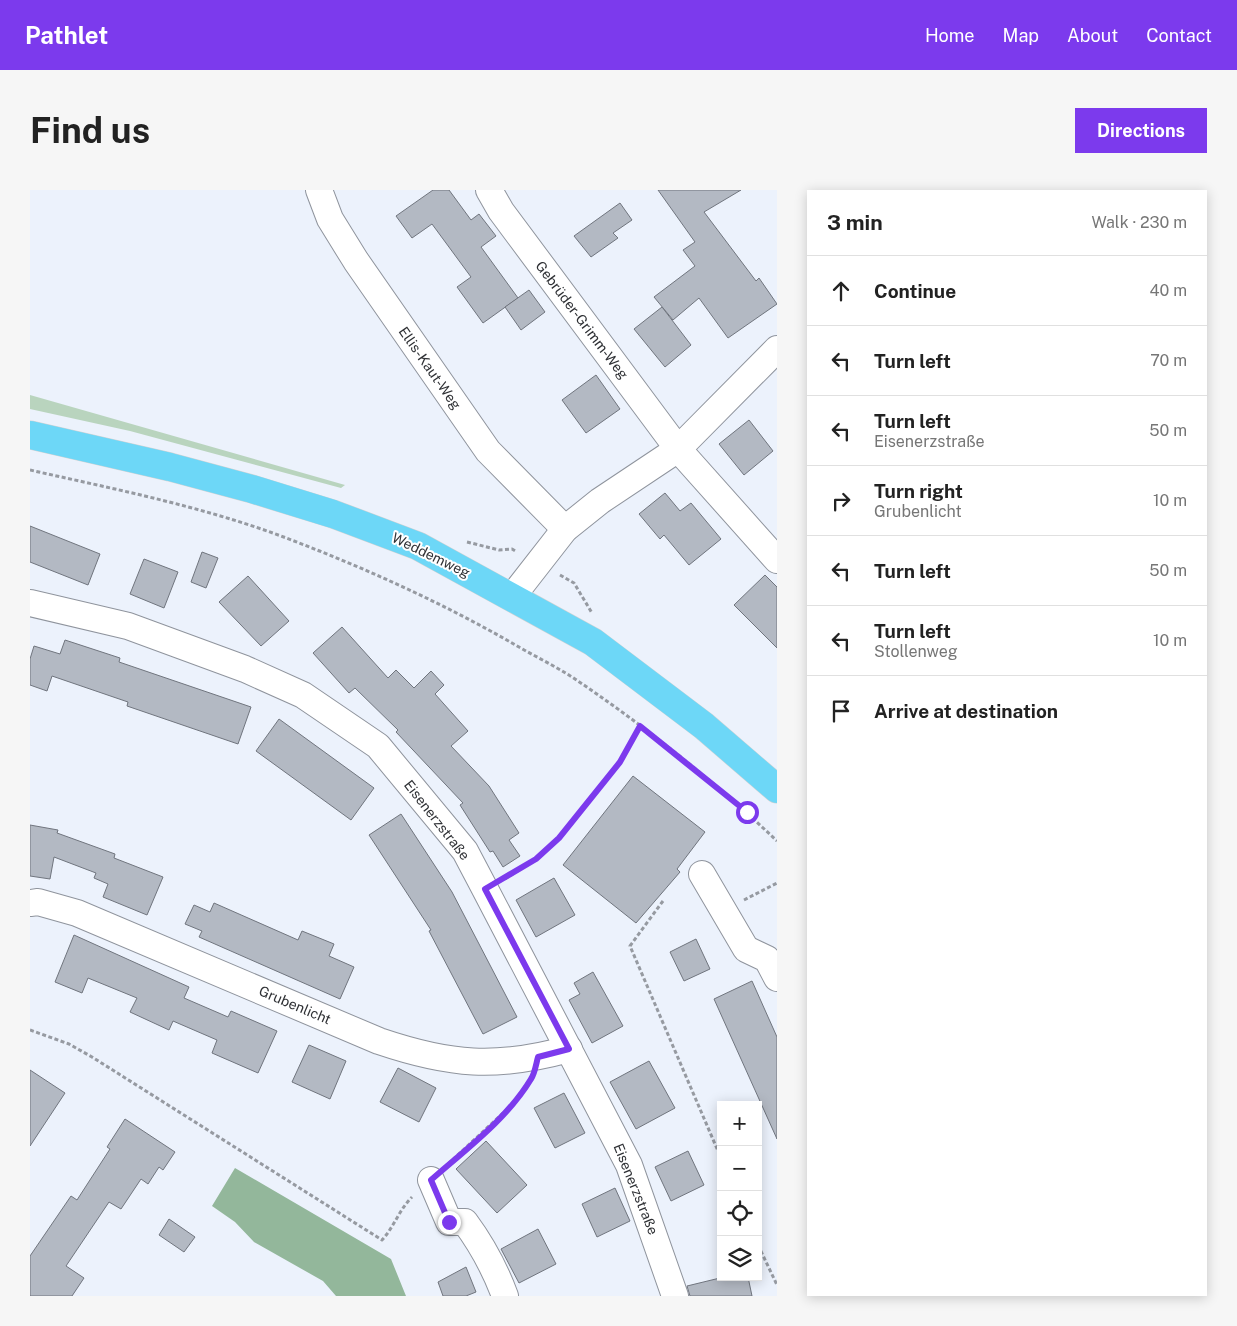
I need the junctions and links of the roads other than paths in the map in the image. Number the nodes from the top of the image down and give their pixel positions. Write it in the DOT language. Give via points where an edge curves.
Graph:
graph roads {
  1 [pos="318,190"];
  2 [pos="489,190"];
  3 [pos="777,350"];
  4 [pos="30,435"];
  5 [pos="678,449"];
  6 [pos="565,529"];
  7 [pos="777,560"];
  8 [pos="512,596"];
  9 [pos="30,603"];
  10 [pos="777,788"];
  11 [pos="702,874"];
  12 [pos="30,903"];
  13 [pos="777,978"];
  14 [pos="569,1049"];
  15 [pos="431,1180"];
  16 [pos="506,1296"];
  17 [pos="675,1296"];
  1 -- 6 [label="street, Ellis-Kaut-Weg" via="330,219 356,261 488,451"];
  2 -- 5 [label="street, Gebrüder-Grimm-Weg" via="501,211"];
  3 -- 5 [label="street"];
  4 -- 8 [label="main road, Weddemweg" via="170,466 333,514 418,546"];
  5 -- 6 [label="street" via="600,501"];
  5 -- 7 [label="street, Gebrüder-Grimm-Weg"];
  6 -- 8 [label="street"];
  8 -- 10 [label="main road, Weddemweg" via="593,642 650,683"];
  9 -- 14 [label="street, Eisenerzstraße" via="128,626 245,669 303,695 378,746 465,852"];
  11 -- 13 [label="street" via="746,949 767,959"];
  12 -- 14 [label="street, Grubenlicht" via="38,902 77,913 370,1038 417,1054 490,1063"];
  14 -- 17 [label="street, Eisenerzstraße" via="629,1165"];
  15 -- 16 [label="street" via="449,1222 465,1222 480,1243"];
}
